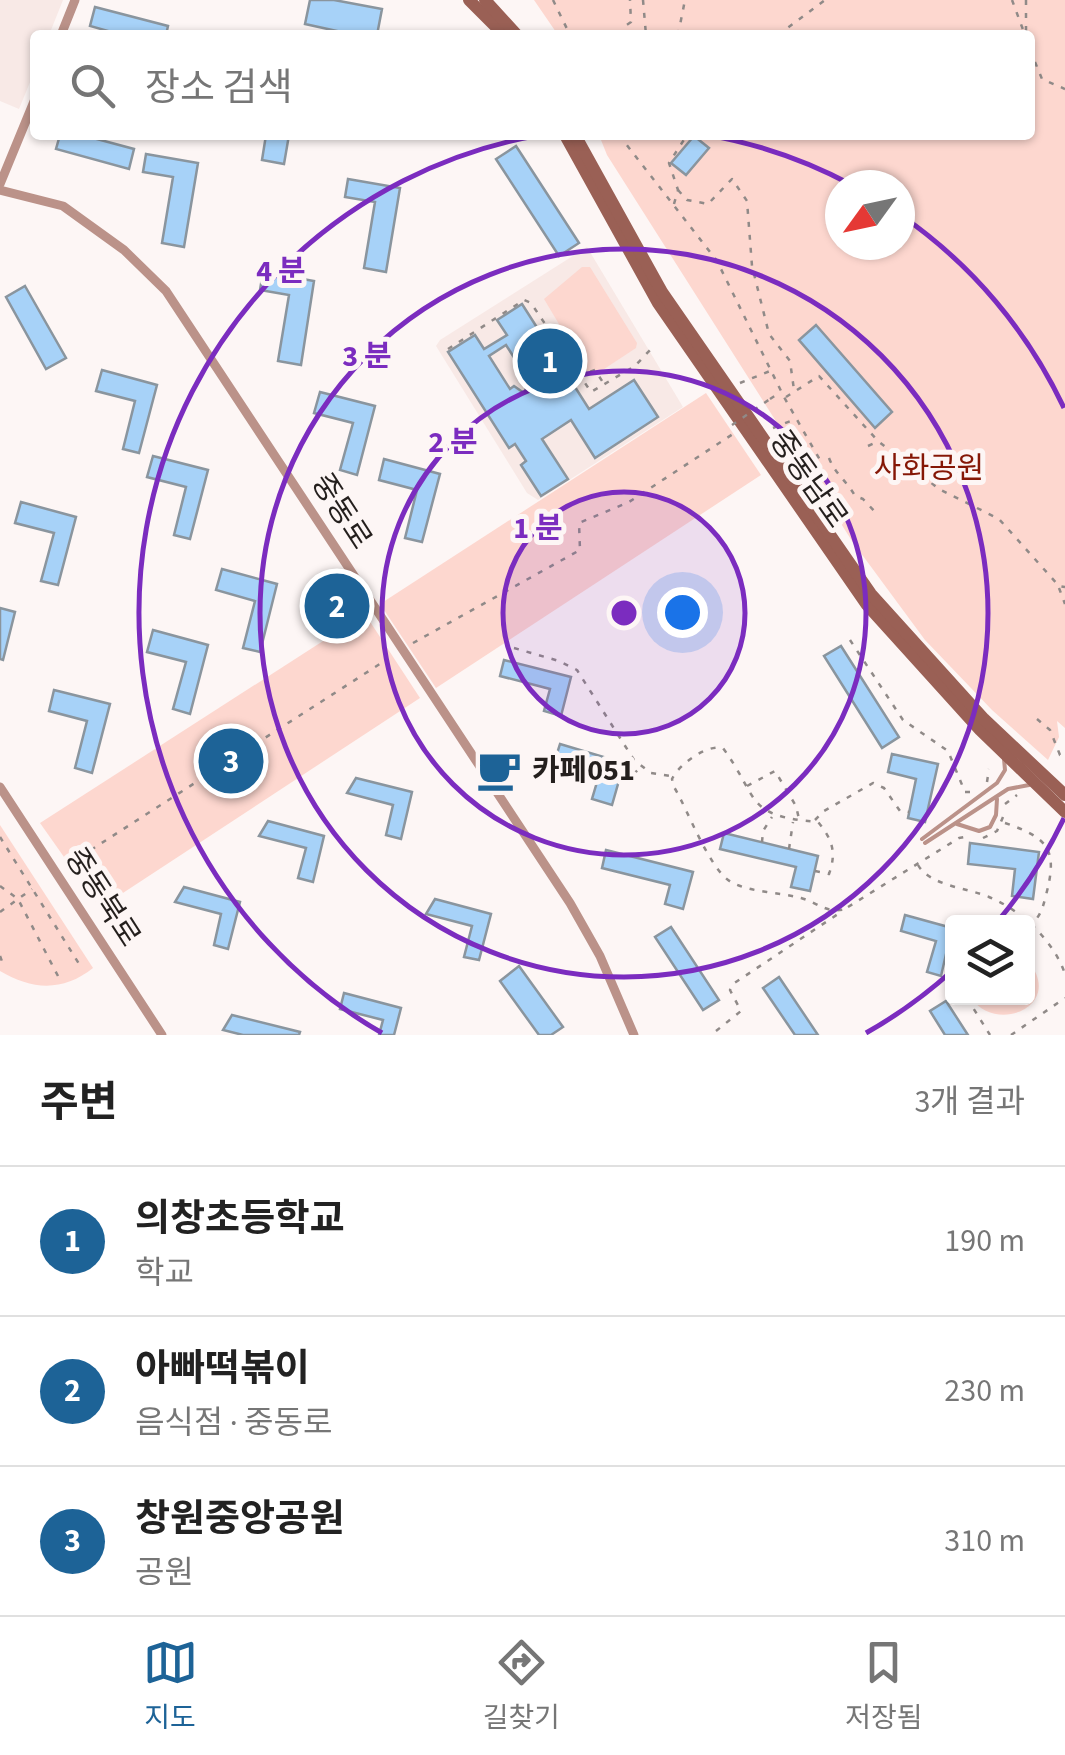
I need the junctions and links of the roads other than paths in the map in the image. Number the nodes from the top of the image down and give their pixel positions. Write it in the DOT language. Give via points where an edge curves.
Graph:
graph roads {
  1 [pos="76,0"];
  2 [pos="469,0"];
  3 [pos="485,0"];
  4 [pos="63,30"];
  5 [pos="499,30"];
  6 [pos="512,30"];
  7 [pos="30,112"];
  8 [pos="568,140"];
  9 [pos="578,140"];
  10 [pos="0,187"];
  11 [pos="1000,750"];
  12 [pos="0,786"];
  13 [pos="1038,786"];
  14 [pos="1065,794"];
  15 [pos="998,796"];
  16 [pos="1065,812"];
  17 [pos="957,824"];
  18 [pos="162,1035"];
  19 [pos="634,1035"];
  1 -- 4 [label="street"];
  2 -- 5 [label="street"];
  3 -- 6 [label="street"];
  7 -- 10 [label="street"];
  8 -- 11 [label="street, 중동남로" via="658,303 867,604"];
  9 -- 14 [label="street, 중동남로" via="670,305 871,594 984,719"];
  10 -- 19 [label="street, 중동로" via="63,206 166,291 570,903"];
  11 -- 13 [label="street, 중동남로"];
  11 -- 17 [label="lane" via="1000,780 924,840"];
  12 -- 18 [label="street, 중동북로"];
  13 -- 15 [label="lane"];
  13 -- 16 [label="street, 중동남로"];
  15 -- 17 [label="lane"];
  15 -- 17 [label="lane" via="990,827"];
}
